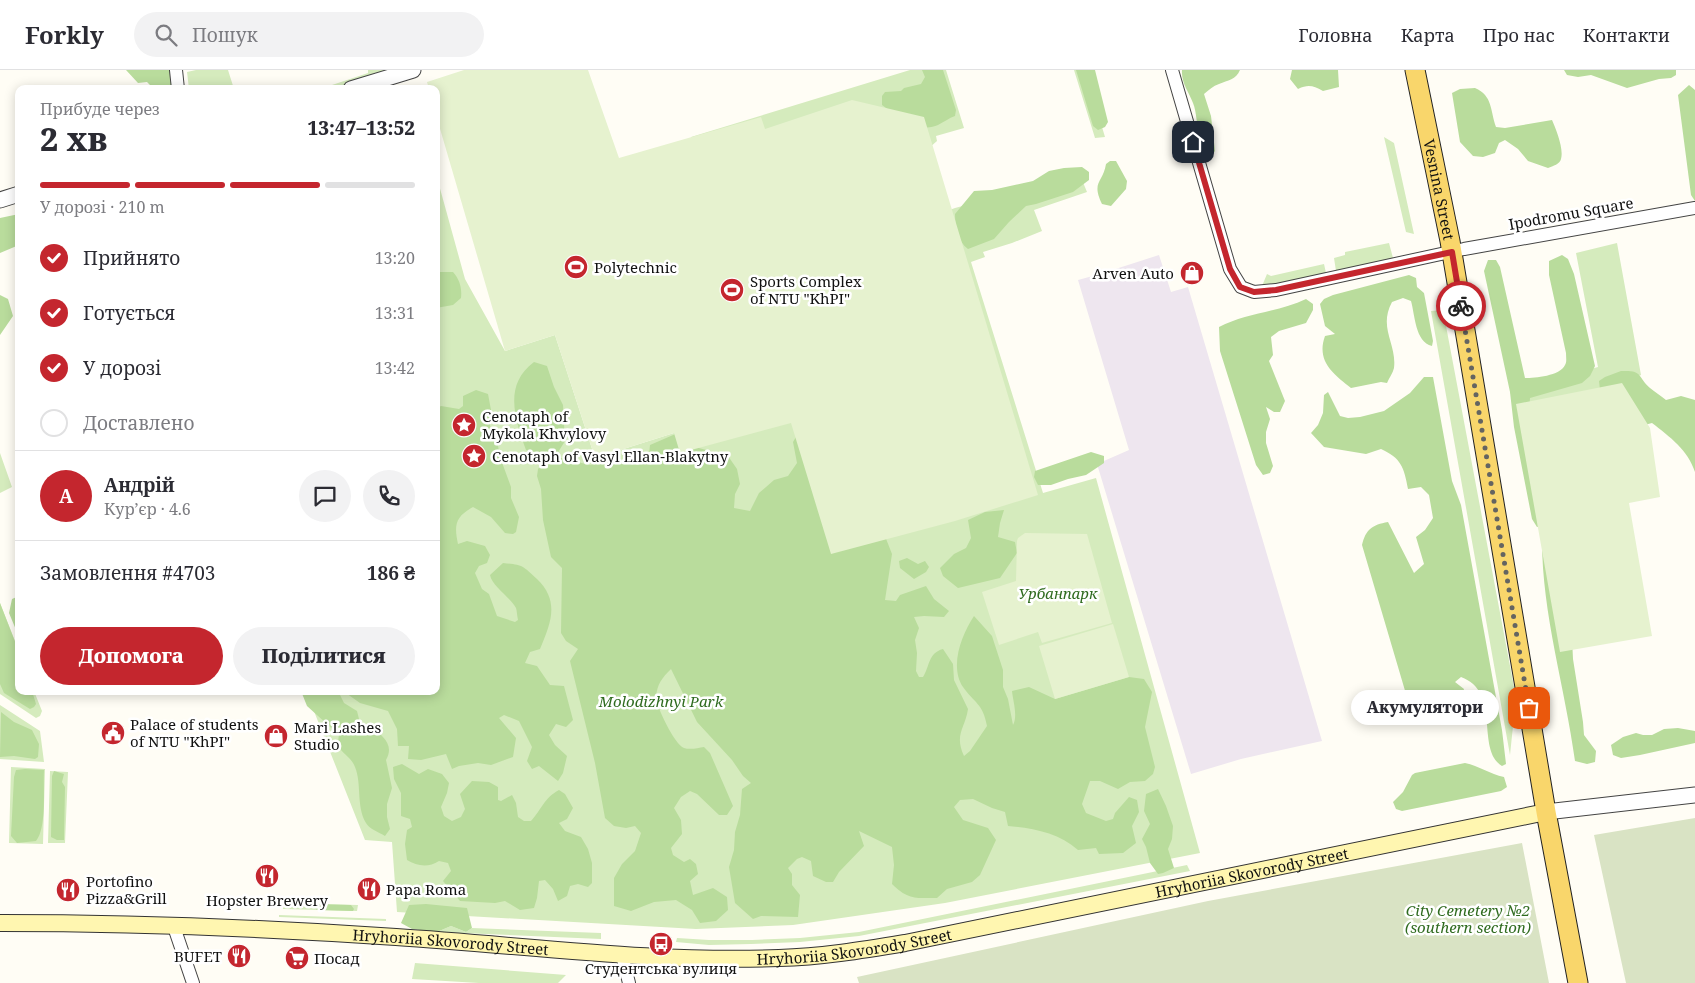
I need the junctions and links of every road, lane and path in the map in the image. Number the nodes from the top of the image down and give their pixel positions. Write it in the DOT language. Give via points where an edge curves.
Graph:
graph roads {
  1 [pos="176,70"];
  2 [pos="412,70"];
  3 [pos="1172,70"];
  4 [pos="1415,70"];
  5 [pos="178,85"];
  6 [pos="364,85"];
  7 [pos="15,195"];
  8 [pos="0,200"];
  9 [pos="1695,208"];
  10 [pos="1452,252"];
  11 [pos="1695,795"];
  12 [pos="1546,812"];
  13 [pos="0,923"];
  14 [pos="174,927"];
  15 [pos="622,955"];
  16 [pos="193,983"];
  17 [pos="629,983"];
  18 [pos="1578,983"];
  1 -- 5 [label="street"];
  2 -- 6 [label="street"];
  3 -- 10 [label="street, Ipodromu Square" via="1230,269 1240,287 1254,292 1276,290"];
  4 -- 10 [label="main road, Vesnina Street"];
  7 -- 8 [label="street"];
  9 -- 10 [label="street, Ipodromu Square"];
  10 -- 12 [label="main road, Vesnina Street"];
  11 -- 12 [label="street, Hryhoriia Skovorody Street"];
  12 -- 15 [label="main road, Hryhoriia Skovorody Street" via="905,943 780,958"];
  12 -- 18 [label="main road, Vesnina Street"];
  13 -- 14 [label="main road, Hryhoriia Skovorody Street"];
  14 -- 15 [label="main road, Hryhoriia Skovorody Street" via="397,937"];
  14 -- 16 [label="street"];
  15 -- 17 [label="street"];
}
